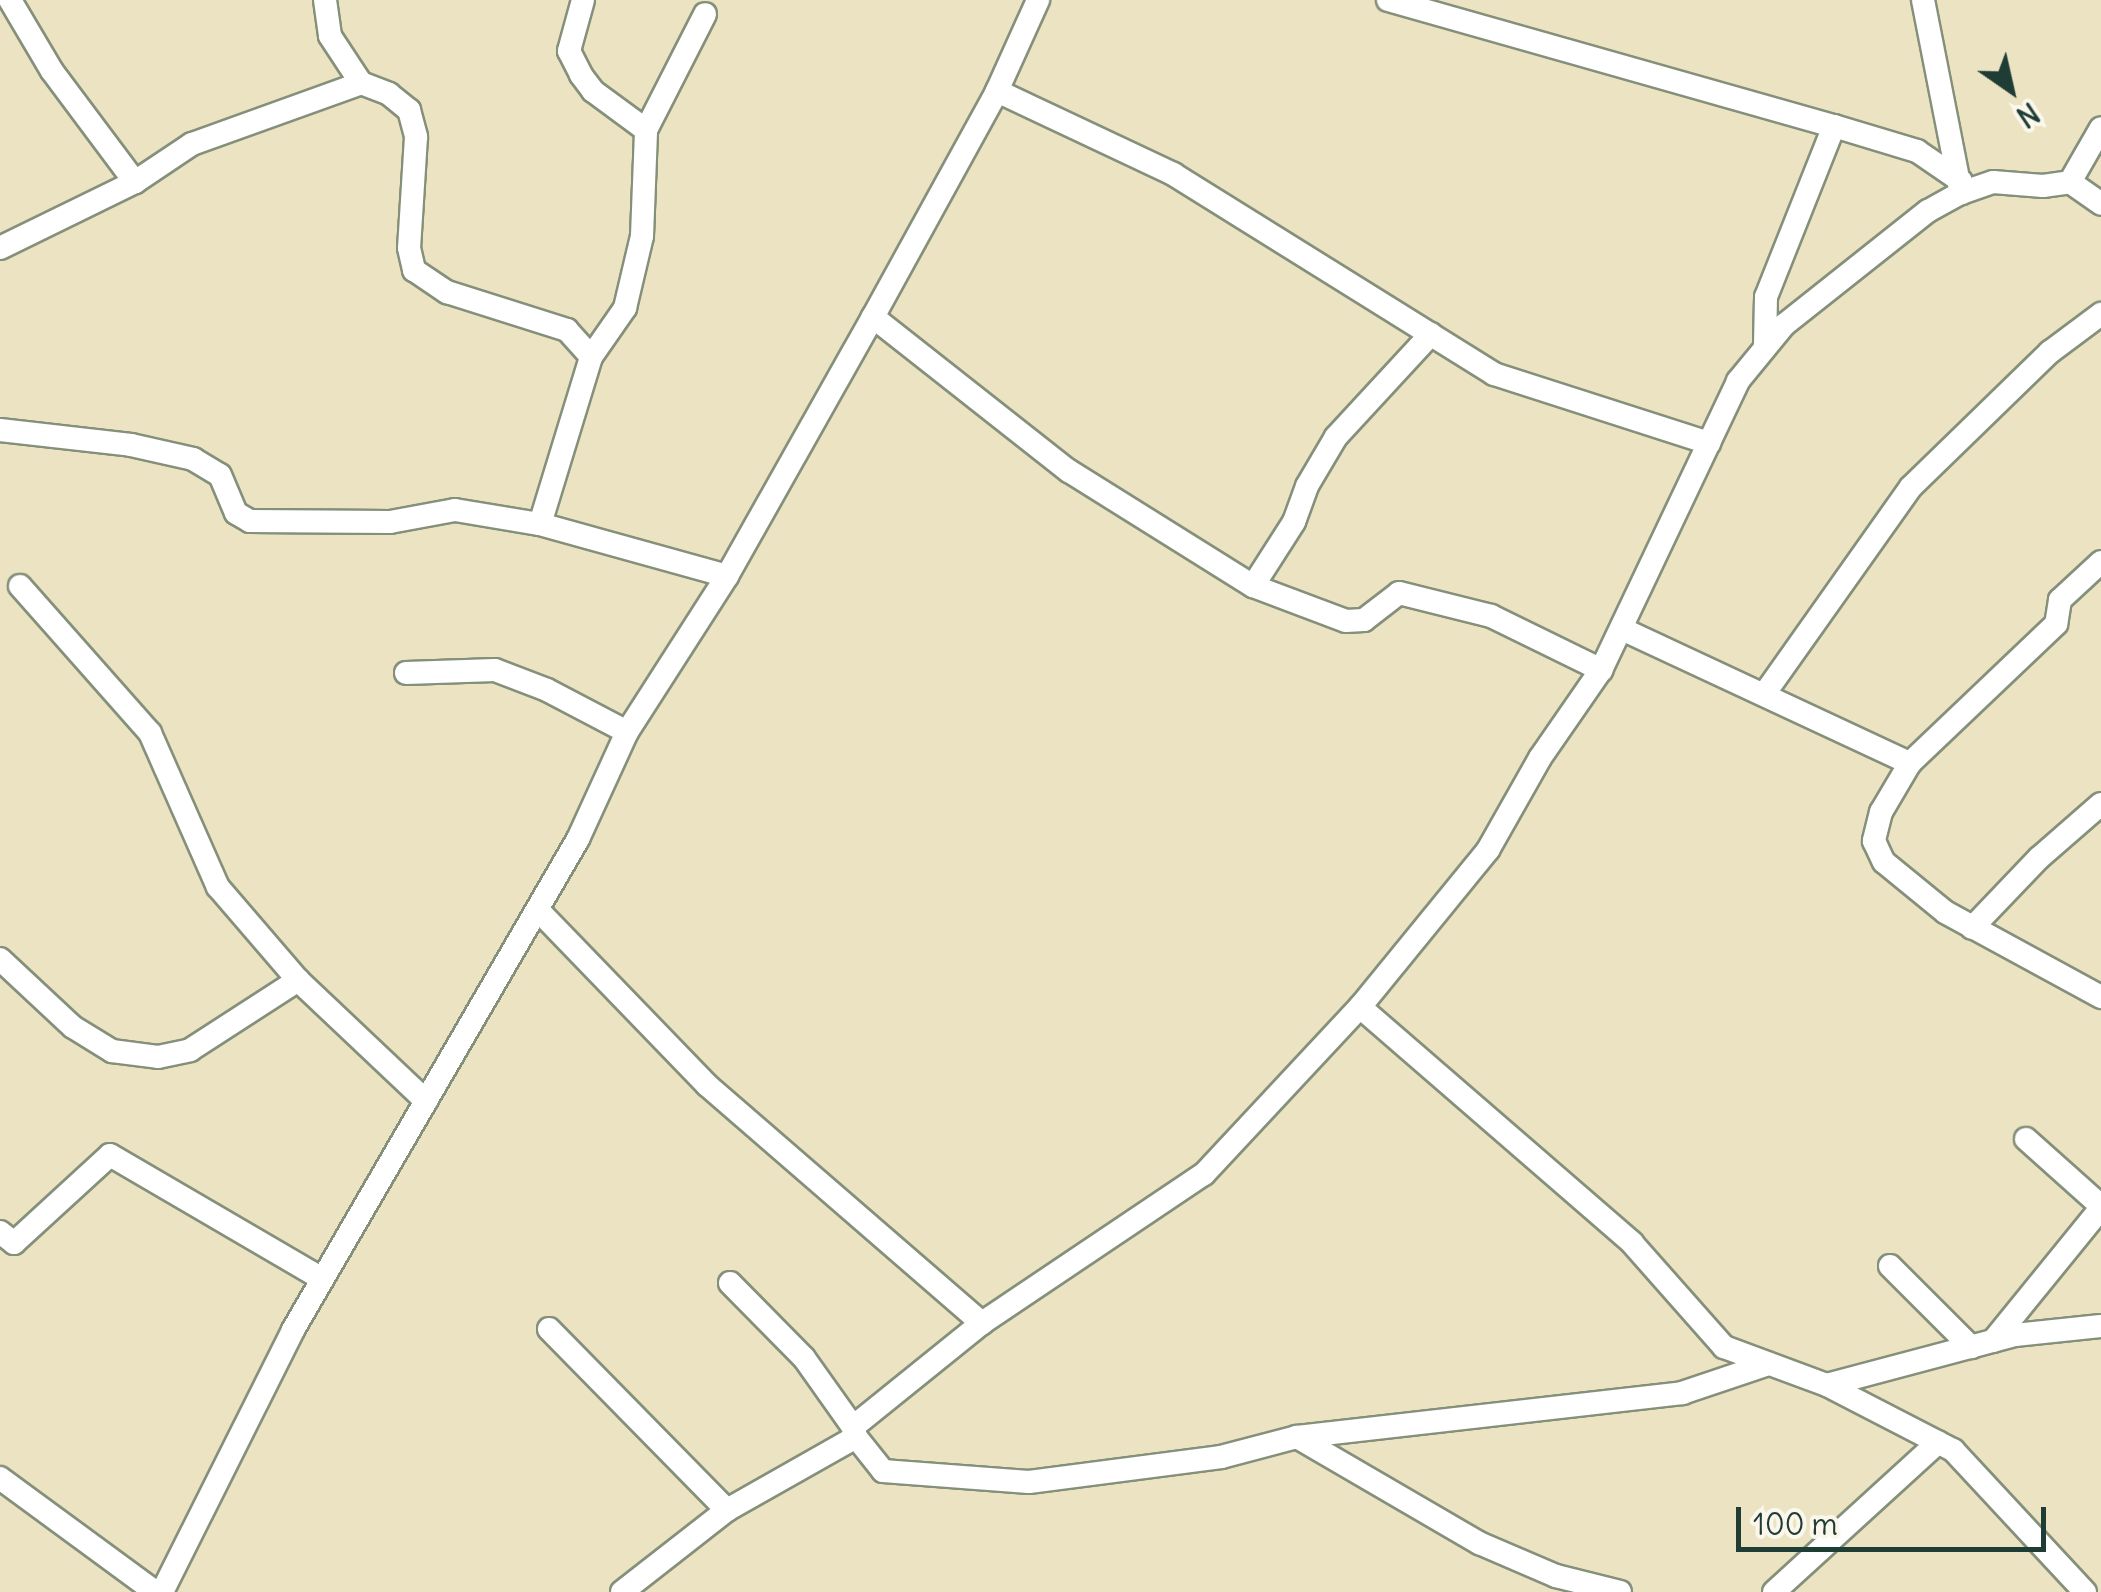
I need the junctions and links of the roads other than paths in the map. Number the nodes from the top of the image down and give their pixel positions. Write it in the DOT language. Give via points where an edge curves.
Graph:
graph roads {
  1 [pos="10,0"];
  2 [pos="325,0"];
  3 [pos="583,0"];
  4 [pos="1038,0"];
  5 [pos="1388,0"];
  6 [pos="1923,0"];
  7 [pos="705,14"];
  8 [pos="361,83"];
  9 [pos="997,92"];
  10 [pos="1834,126"];
  11 [pos="2101,128"];
  12 [pos="646,130"];
  13 [pos="134,182"];
  14 [pos="2070,182"];
  15 [pos="1961,187"];
  16 [pos="2101,204"];
  17 [pos="0,248"];
  18 [pos="2101,314"];
  19 [pos="872,317"];
  20 [pos="1431,334"];
  21 [pos="1765,343"];
  22 [pos="591,356"];
  23 [pos="0,430"];
  24 [pos="1709,443"];
  25 [pos="540,524"];
  26 [pos="2101,562"];
  27 [pos="727,576"];
  28 [pos="20,586"];
  29 [pos="1253,586"];
  30 [pos="1622,629"];
  31 [pos="1601,670"];
  32 [pos="406,674"];
  33 [pos="1765,693"];
  34 [pos="627,732"];
  35 [pos="1910,764"];
  36 [pos="2101,804"];
  37 [pos="538,910"];
  38 [pos="1972,928"];
  39 [pos="0,959"];
  40 [pos="298,980"];
  41 [pos="2101,997"];
  42 [pos="1360,1007"];
  43 [pos="426,1101"];
  44 [pos="2026,1139"];
  45 [pos="2101,1207"];
  46 [pos="0,1232"];
  47 [pos="1890,1266"];
  48 [pos="322,1279"];
  49 [pos="730,1283"];
  50 [pos="982,1323"];
  51 [pos="2101,1326"];
  52 [pos="549,1329"];
  53 [pos="1982,1344"];
  54 [pos="1768,1364"];
  55 [pos="1827,1386"];
  56 [pos="854,1432"];
  57 [pos="1297,1437"];
  58 [pos="1938,1442"];
  59 [pos="0,1478"];
  60 [pos="727,1510"];
  61 [pos="159,1592"];
  62 [pos="622,1592"];
  63 [pos="1620,1592"];
  64 [pos="1774,1592"];
  65 [pos="2086,1592"];
  1 -- 13 [label="street" via="52,72"];
  2 -- 8 [label="street" via="330,36"];
  3 -- 12 [label="street" via="570,51 581,75"];
  4 -- 9 [label="street"];
  5 -- 10 [label="street"];
  6 -- 15 [label="street"];
  7 -- 12 [label="street"];
  8 -- 13 [label="street" via="192,144"];
  8 -- 22 [label="street" via="409,110 416,137 409,248 414,270 447,292 567,330"];
  9 -- 19 [label="street"];
  9 -- 20 [label="street" via="1173,174"];
  10 -- 15 [label="street" via="1917,150"];
  10 -- 21 [label="street" via="1766,297"];
  11 -- 14 [label="street"];
  12 -- 22 [label="street" via="642,236 625,308"];
  13 -- 17 [label="street"];
  14 -- 15 [label="street"];
  14 -- 16 [label="street"];
  15 -- 21 [label="street" via="1814,297"];
  18 -- 33 [label="street" via="2050,352 1910,486"];
  19 -- 27 [label="street"];
  19 -- 29 [label="street" via="1069,471"];
  20 -- 24 [label="street" via="1494,374"];
  20 -- 29 [label="street" via="1336,437"];
  21 -- 24 [label="street" via="1738,380"];
  22 -- 25 [label="street"];
  23 -- 25 [label="street" via="193,459 220,475 236,513 250,521 390,522 455,510"];
  24 -- 30 [label="street"];
  25 -- 27 [label="street"];
  26 -- 35 [label="street" via="2060,600 2056,624"];
  27 -- 34 [label="street"];
  28 -- 40 [label="street" via="150,733 218,887"];
  29 -- 31 [label="street" via="1346,622 1364,620 1399,593 1491,616"];
  30 -- 31 [label="street"];
  30 -- 33 [label="street"];
  31 -- 42 [label="street" via="1488,850"];
  32 -- 34 [label="street" via="495,670"];
  33 -- 35 [label="street"];
  34 -- 37 [label="street"];
  35 -- 38 [label="street" via="1881,812 1874,841 1884,862"];
  36 -- 38 [label="street"];
  37 -- 43 [label="street"];
  37 -- 50 [label="street" via="707,1085"];
  38 -- 41 [label="street"];
  39 -- 40 [label="street" via="73,1027 112,1051 158,1057 190,1050"];
  40 -- 43 [label="street"];
  42 -- 50 [label="street" via="1204,1174"];
  42 -- 54 [label="street" via="1632,1243 1724,1347"];
  43 -- 48 [label="street"];
  44 -- 45 [label="street"];
  45 -- 53 [label="street"];
  46 -- 48 [label="street" via="14,1243 110,1155"];
  47 -- 53 [label="street"];
  48 -- 61 [label="street"];
  49 -- 56 [label="street" via="804,1358"];
  50 -- 56 [label="street"];
  51 -- 53 [label="street"];
  52 -- 60 [label="street"];
  53 -- 55 [label="street"];
  54 -- 55 [label="street"];
  54 -- 57 [label="street" via="1682,1393"];
  55 -- 58 [label="street"];
  56 -- 57 [label="street" via="883,1471 1029,1482 1222,1456"];
  56 -- 60 [label="street"];
  57 -- 63 [label="street" via="1479,1544 1556,1576"];
  58 -- 64 [label="street"];
  58 -- 65 [label="street" via="1953,1450"];
  59 -- 61 [label="street"];
  60 -- 62 [label="street"];
}
